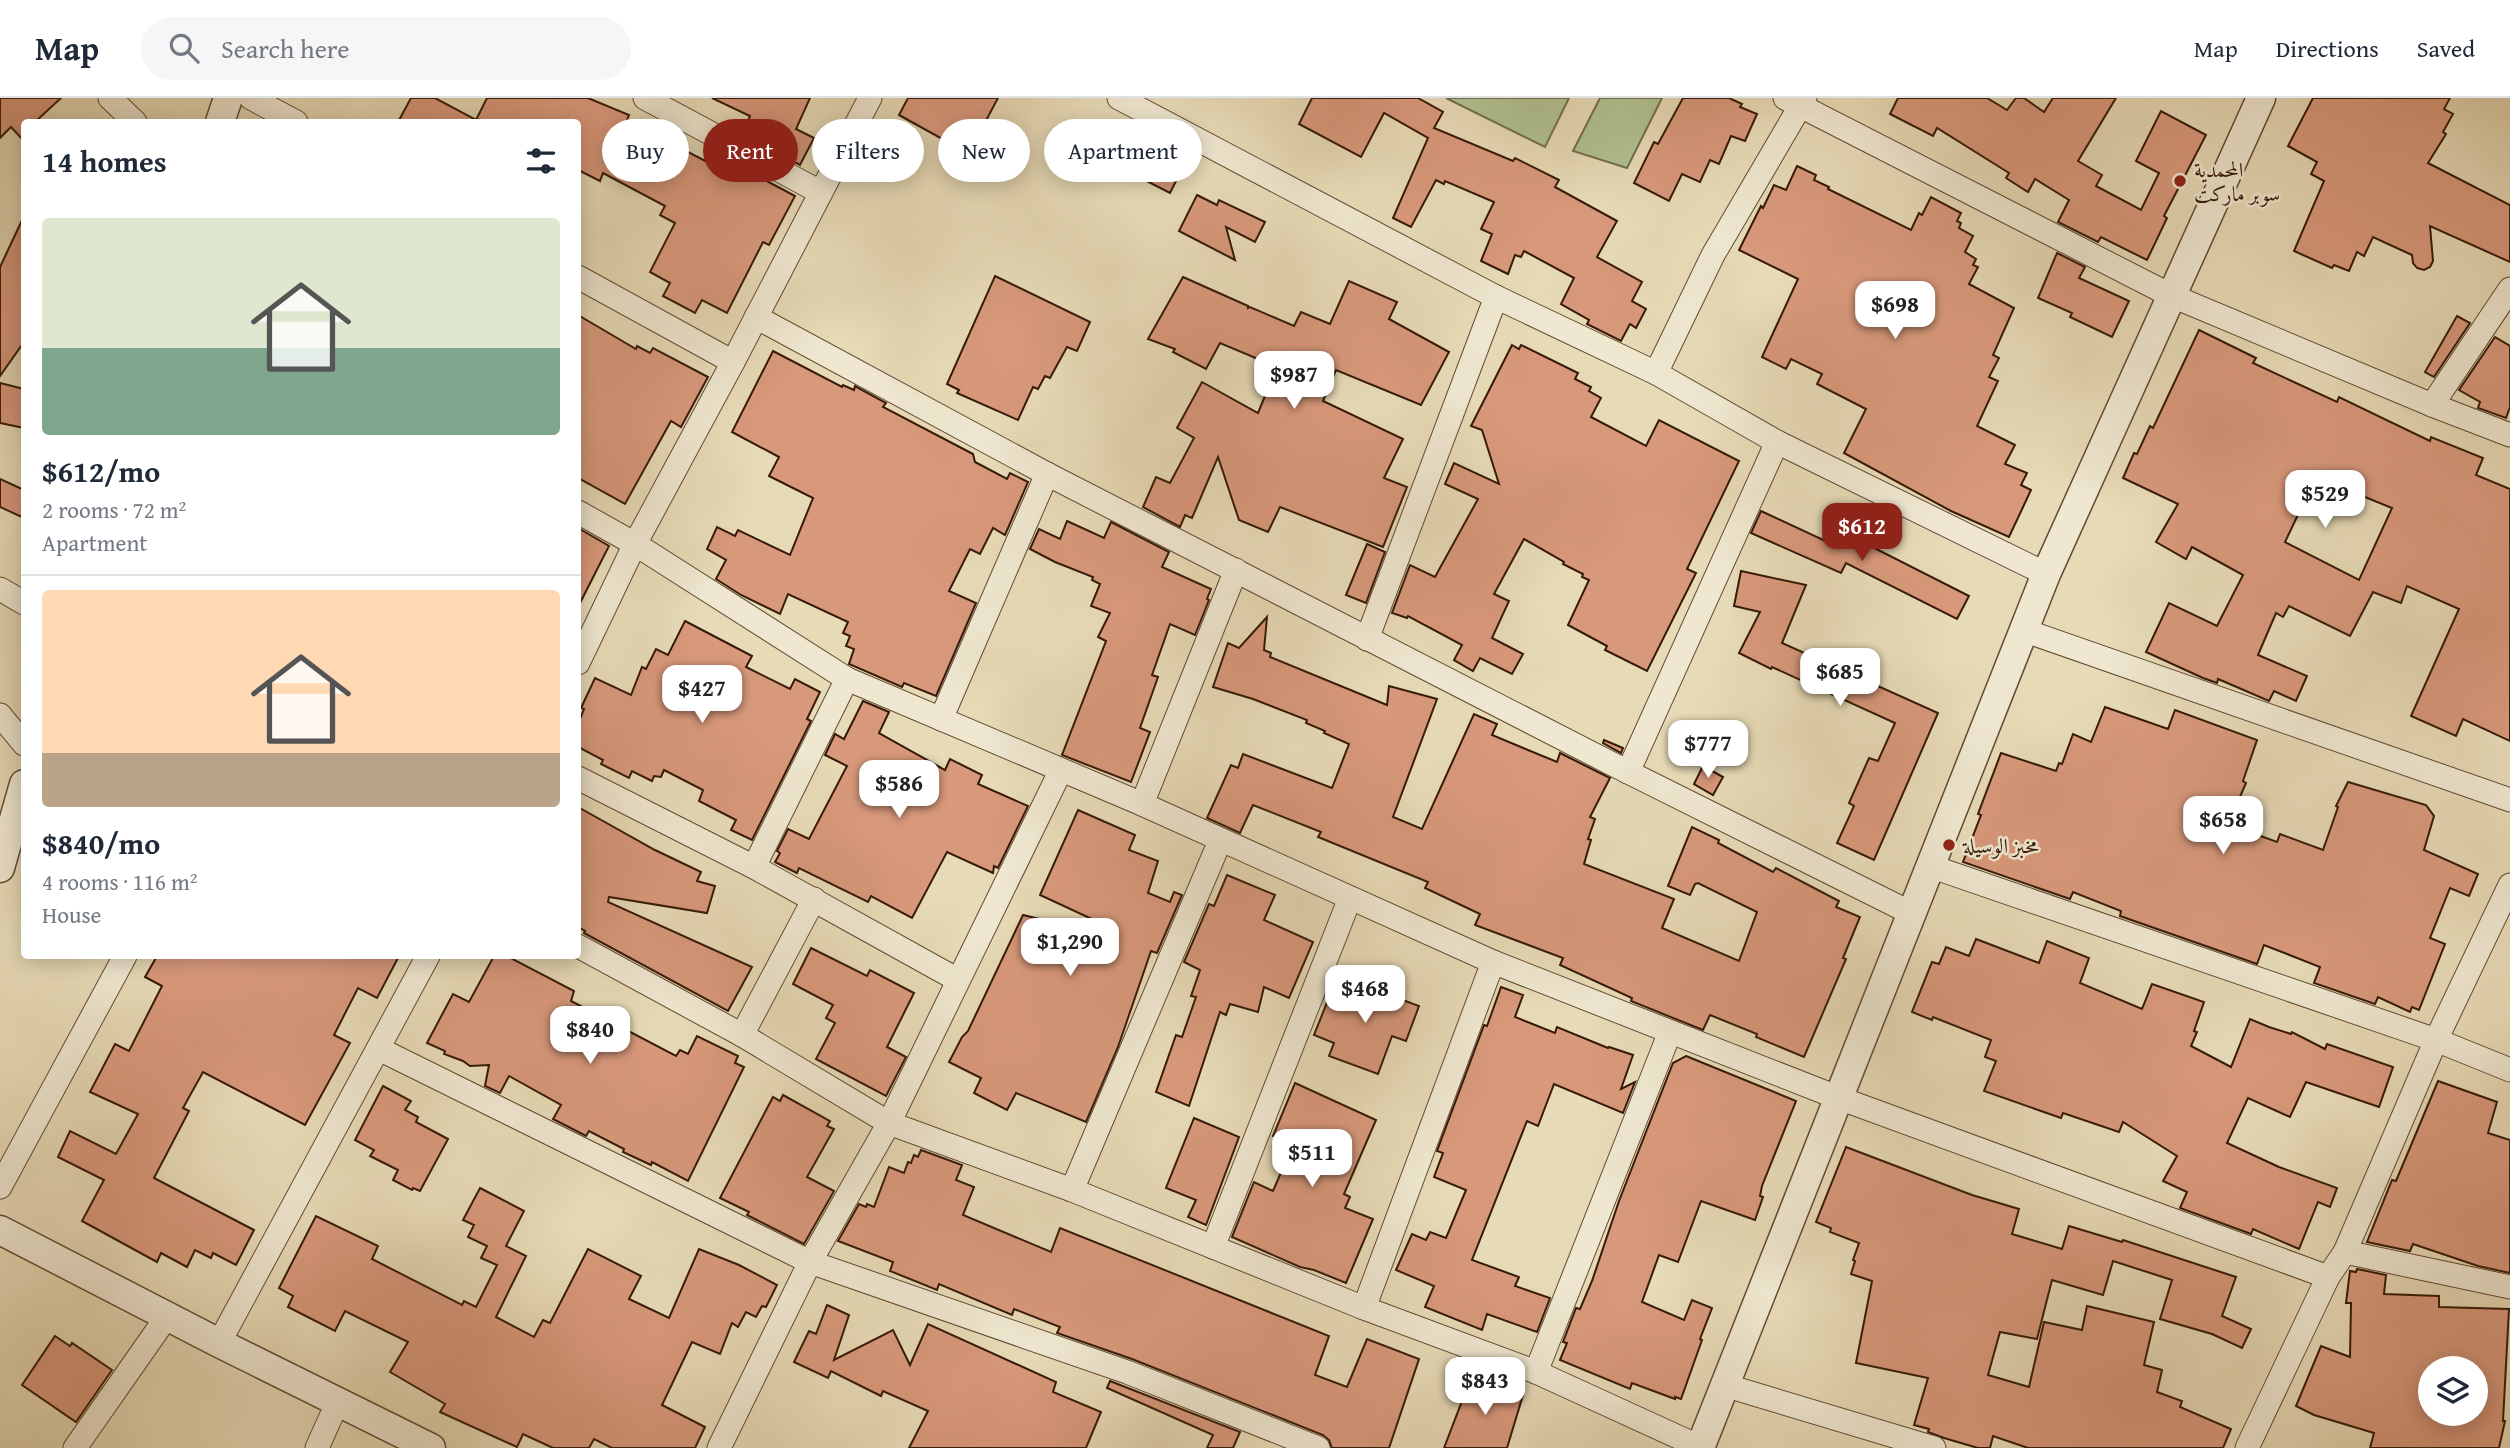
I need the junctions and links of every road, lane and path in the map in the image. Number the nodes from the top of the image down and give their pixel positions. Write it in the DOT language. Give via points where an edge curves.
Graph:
graph roads {
  1 [pos="110,98"];
  2 [pos="228,98"];
  3 [pos="251,98"];
  4 [pos="645,98"];
  5 [pos="870,98"];
  6 [pos="1119,98"];
  7 [pos="2260,98"];
  8 [pos="1796,101"];
  9 [pos="132,119"];
  10 [pos="221,119"];
  11 [pos="290,119"];
  12 [pos="820,192"];
  13 [pos="581,279"];
  14 [pos="2510,289"];
  15 [pos="2171,295"];
  16 [pos="1496,297"];
  17 [pos="756,317"];
  18 [pos="733,362"];
  19 [pos="1656,373"];
  20 [pos="2432,405"];
  21 [pos="2510,435"];
  22 [pos="1777,442"];
  23 [pos="1047,474"];
  24 [pos="581,514"];
  25 [pos="635,544"];
  26 [pos="1236,570"];
  27 [pos="2046,574"];
  28 [pos="0,589"];
  29 [pos="21,601"];
  30 [pos="2023,630"];
  31 [pos="1367,639"];
  32 [pos="581,657"];
  33 [pos="847,679"];
  34 [pos="0,715"];
  35 [pos="942,719"];
  36 [pos="21,740"];
  37 [pos="1061,770"];
  38 [pos="1628,772"];
  39 [pos="581,780"];
  40 [pos="21,794"];
  41 [pos="2510,800"];
  42 [pos="1142,804"];
  43 [pos="1220,841"];
  44 [pos="1930,866"];
  45 [pos="754,867"];
  46 [pos="0,868"];
  47 [pos="2510,885"];
  48 [pos="1350,898"];
  49 [pos="814,899"];
  50 [pos="1911,913"];
  51 [pos="581,948"];
  52 [pos="123,959"];
  53 [pos="426,959"];
  54 [pos="1493,962"];
  55 [pos="958,979"];
  56 [pos="1670,1032"];
  57 [pos="742,1035"];
  58 [pos="2436,1040"];
  59 [pos="379,1049"];
  60 [pos="2510,1070"];
  61 [pos="1839,1098"];
  62 [pos="889,1123"];
  63 [pos="0,1187"];
  64 [pos="1072,1190"];
  65 [pos="0,1230"];
  66 [pos="1213,1247"];
  67 [pos="2345,1252"];
  68 [pos="810,1262"];
  69 [pos="2328,1277"];
  70 [pos="2510,1287"];
  71 [pos="1364,1308"];
  72 [pos="168,1315"];
  73 [pos="219,1343"];
  74 [pos="1536,1372"];
  75 [pos="1724,1385"];
  76 [pos="338,1401"];
  77 [pos="75,1448"];
  78 [pos="317,1448"];
  79 [pos="431,1448"];
  80 [pos="719,1448"];
  81 [pos="1318,1448"];
  82 [pos="1700,1448"];
  83 [pos="1934,1448"];
  84 [pos="2247,1448"];
  1 -- 9 [label="street"];
  2 -- 10 [label="street"];
  3 -- 11 [label="street"];
  4 -- 12 [label="street"];
  5 -- 12 [label="street"];
  6 -- 16 [label="street"];
  7 -- 15 [label="street"];
  8 -- 15 [label="street"];
  8 -- 19 [label="street"];
  12 -- 17 [label="street"];
  13 -- 18 [label="street"];
  14 -- 20 [label="street"];
  15 -- 20 [label="street"];
  15 -- 27 [label="street"];
  16 -- 19 [label="street"];
  16 -- 31 [label="street"];
  17 -- 18 [label="street"];
  17 -- 23 [label="street"];
  18 -- 25 [label="street"];
  19 -- 22 [label="street"];
  20 -- 21 [label="street"];
  22 -- 27 [label="street"];
  22 -- 38 [label="street"];
  23 -- 26 [label="street"];
  23 -- 35 [label="street"];
  24 -- 25 [label="street"];
  25 -- 32 [label="street"];
  25 -- 33 [label="street"];
  26 -- 31 [label="street"];
  26 -- 42 [label="street"];
  27 -- 30 [label="street"];
  28 -- 29 [label="street"];
  30 -- 41 [label="street"];
  30 -- 44 [label="street"];
  31 -- 38 [label="street"];
  33 -- 35 [label="street"];
  33 -- 45 [label="street"];
  34 -- 36 [label="street"];
  35 -- 37 [label="street"];
  37 -- 42 [label="street"];
  37 -- 55 [label="street"];
  38 -- 50 [label="street"];
  39 -- 45 [label="street"];
  40 -- 46 [label="street"];
  42 -- 43 [label="street"];
  43 -- 48 [label="street"];
  43 -- 64 [label="street"];
  44 -- 50 [label="street"];
  44 -- 58 [label="street"];
  45 -- 49 [label="street"];
  47 -- 58 [label="street"];
  48 -- 54 [label="street"];
  48 -- 66 [label="street"];
  49 -- 55 [label="street"];
  49 -- 57 [label="street"];
  50 -- 61 [label="street"];
  51 -- 57 [label="street"];
  52 -- 63 [label="street"];
  53 -- 59 [label="street"];
  54 -- 56 [label="street"];
  54 -- 71 [label="street"];
  55 -- 62 [label="street"];
  56 -- 61 [label="street"];
  56 -- 74 [label="street"];
  57 -- 62 [label="street"];
  58 -- 60 [label="street"];
  58 -- 67 [label="street"];
  59 -- 68 [label="street"];
  59 -- 73 [label="street"];
  61 -- 69 [label="street"];
  61 -- 75 [label="street"];
  62 -- 64 [label="street"];
  62 -- 68 [label="street"];
  64 -- 66 [label="street"];
  65 -- 72 [label="street"];
  66 -- 71 [label="street"];
  67 -- 69 [label="street"];
  67 -- 70 [label="street"];
  68 -- 80 [label="street"];
  68 -- 81 [label="street" via="1128,1372"];
  69 -- 84 [label="street"];
  71 -- 74 [label="street"];
  72 -- 73 [label="street"];
  72 -- 77 [label="street"];
  73 -- 76 [label="street"];
  74 -- 82 [label="street"];
  75 -- 82 [label="street"];
  75 -- 83 [label="street"];
  76 -- 78 [label="street"];
  76 -- 79 [label="street"];
}
